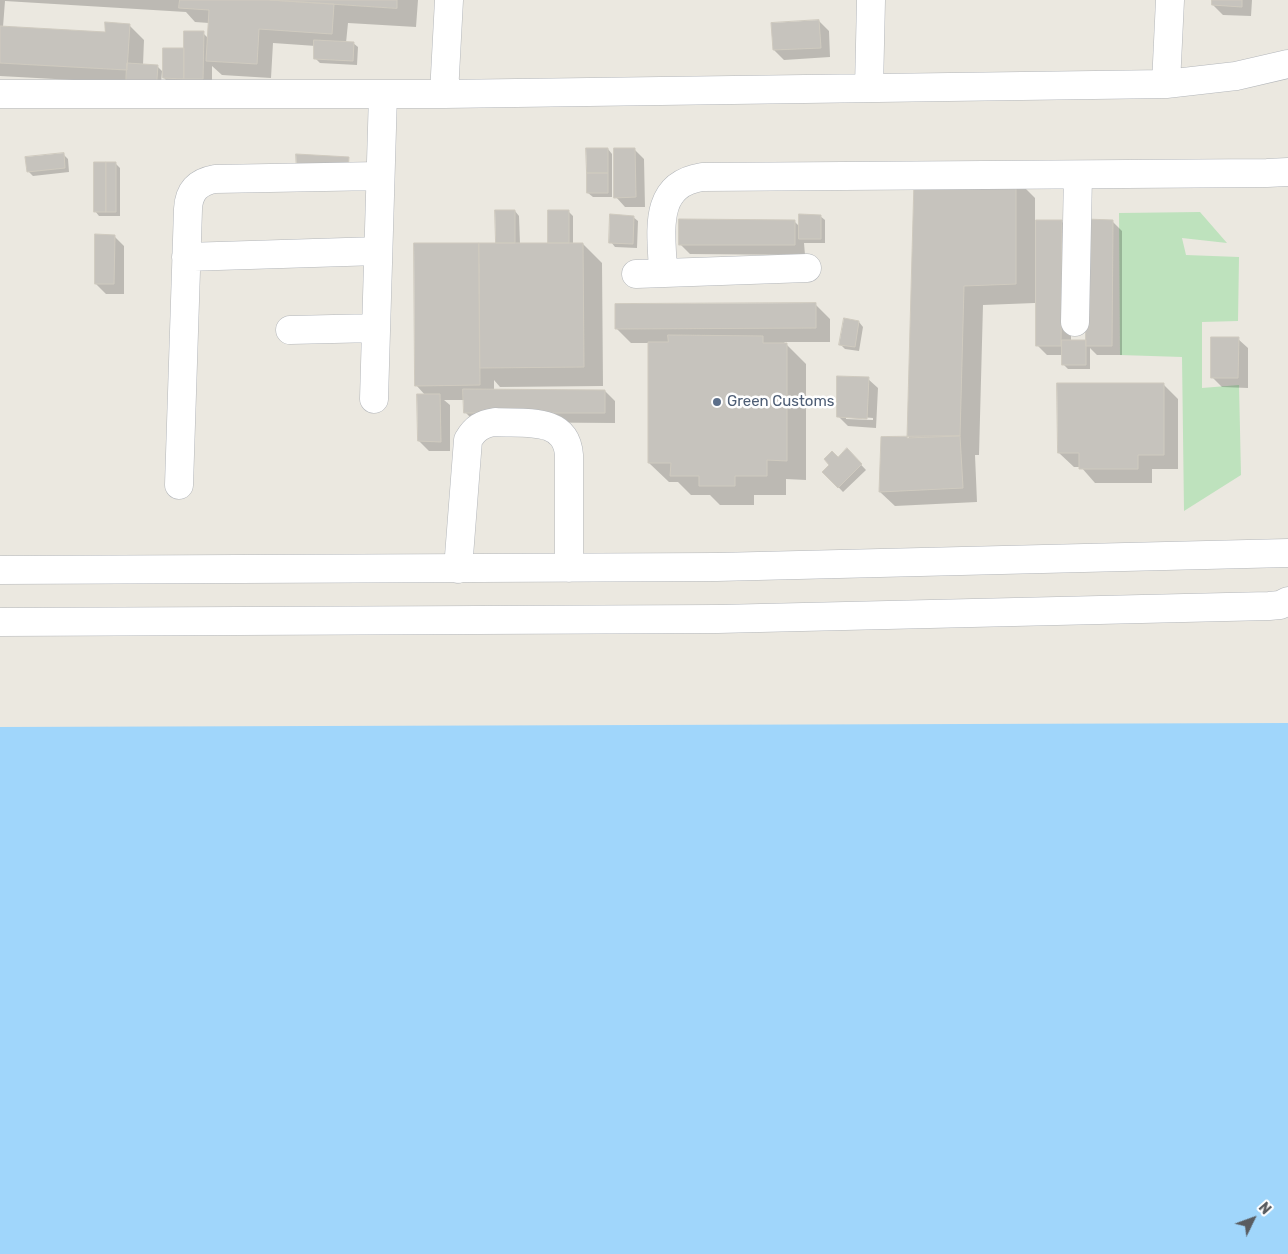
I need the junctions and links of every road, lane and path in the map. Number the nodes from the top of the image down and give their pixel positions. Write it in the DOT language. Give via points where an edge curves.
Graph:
graph roads {
  1 [pos="449,0"];
  2 [pos="871,0"];
  3 [pos="1170,0"];
  4 [pos="1288,64"];
  5 [pos="1166,84"];
  6 [pos="869,88"];
  7 [pos="0,94"];
  8 [pos="383,94"];
  9 [pos="444,94"];
  10 [pos="1288,172"];
  11 [pos="1078,175"];
  12 [pos="380,176"];
  13 [pos="378,252"];
  14 [pos="186,257"];
  15 [pos="807,268"];
  16 [pos="664,273"];
  17 [pos="636,274"];
  18 [pos="1075,322"];
  19 [pos="376,328"];
  20 [pos="290,330"];
  21 [pos="374,400"];
  22 [pos="179,485"];
  23 [pos="1288,553"];
  24 [pos="569,568"];
  25 [pos="458,569"];
  26 [pos="0,570"];
  27 [pos="1288,601"];
  28 [pos="0,622"];
  1 -- 9 [label="street"];
  2 -- 6 [label="street"];
  3 -- 5 [label="street"];
  4 -- 5 [label="street" via="1236,76"];
  5 -- 6 [label="street"];
  6 -- 9 [label="street"];
  7 -- 8 [label="street"];
  8 -- 9 [label="street"];
  8 -- 12 [label="street"];
  10 -- 11 [label="street"];
  11 -- 16 [label="street" via="692,179 675,189 664,206"];
  11 -- 18 [label="street"];
  12 -- 13 [label="street"];
  12 -- 14 [label="street" via="206,181 192,191 188,200"];
  13 -- 14 [label="street"];
  13 -- 19 [label="street"];
  14 -- 22 [label="street"];
  15 -- 16 [label="street"];
  16 -- 17 [label="street"];
  19 -- 20 [label="street"];
  19 -- 21 [label="street"];
  23 -- 24 [label="street"];
  24 -- 25 [label="street"];
  24 -- 25 [label="street" via="569,455 563,435 551,426 495,422 478,427 468,440"];
  25 -- 26 [label="street"];
  27 -- 28 [label="street" via="1268,606 718,619"];
}
